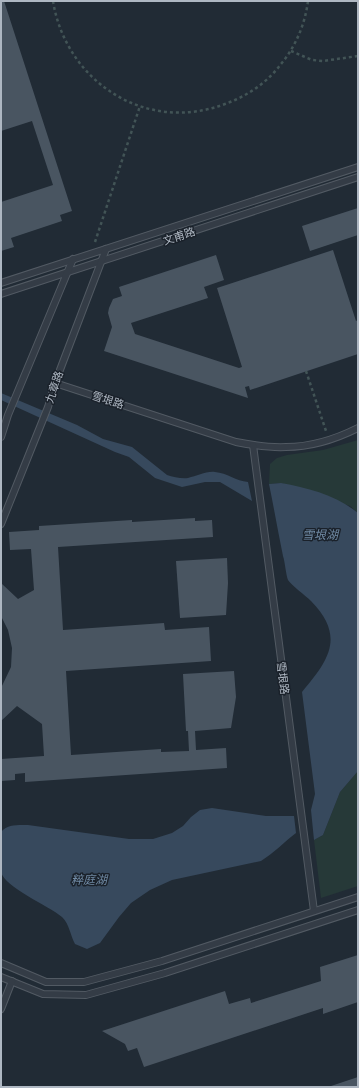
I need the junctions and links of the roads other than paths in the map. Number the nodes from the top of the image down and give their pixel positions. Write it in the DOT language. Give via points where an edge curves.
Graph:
graph roads {
  1 [pos="358,167"];
  2 [pos="358,177"];
  3 [pos="106,249"];
  4 [pos="73,259"];
  5 [pos="102,261"];
  6 [pos="69,272"];
  7 [pos="1,283"];
  8 [pos="1,294"];
  9 [pos="55,383"];
  10 [pos="358,428"];
  11 [pos="1,436"];
  12 [pos="253,445"];
  13 [pos="1,524"];
  14 [pos="358,897"];
  15 [pos="358,910"];
  16 [pos="314,912"];
  17 [pos="1,963"];
  18 [pos="1,977"];
  19 [pos="12,981"];
  20 [pos="1,1009"];
  1 -- 3 [label="lane, 文甫路"];
  2 -- 5 [label="lane, 文甫路"];
  3 -- 4 [label="lane, 文甫路"];
  3 -- 5 [label="lane, 九章路"];
  4 -- 6 [label="lane"];
  4 -- 7 [label="lane, 文甫路"];
  5 -- 6 [label="lane, 文甫路"];
  5 -- 9 [label="lane, 九章路"];
  6 -- 8 [label="lane, 文甫路"];
  6 -- 11 [label="lane"];
  9 -- 12 [label="lane, 雪垠路" via="236,442"];
  9 -- 13 [label="lane, 九章路" via="48,407"];
  10 -- 12 [label="lane, 雪垠路" via="319,443 286,447"];
  12 -- 16 [label="lane, 雪垠路"];
  14 -- 16 [label="lane"];
  15 -- 19 [label="lane" via="165,973 86,995 43,994"];
  16 -- 17 [label="lane" via="162,961 84,982 46,982"];
  18 -- 19 [label="lane"];
  19 -- 20 [label="lane"];
}
